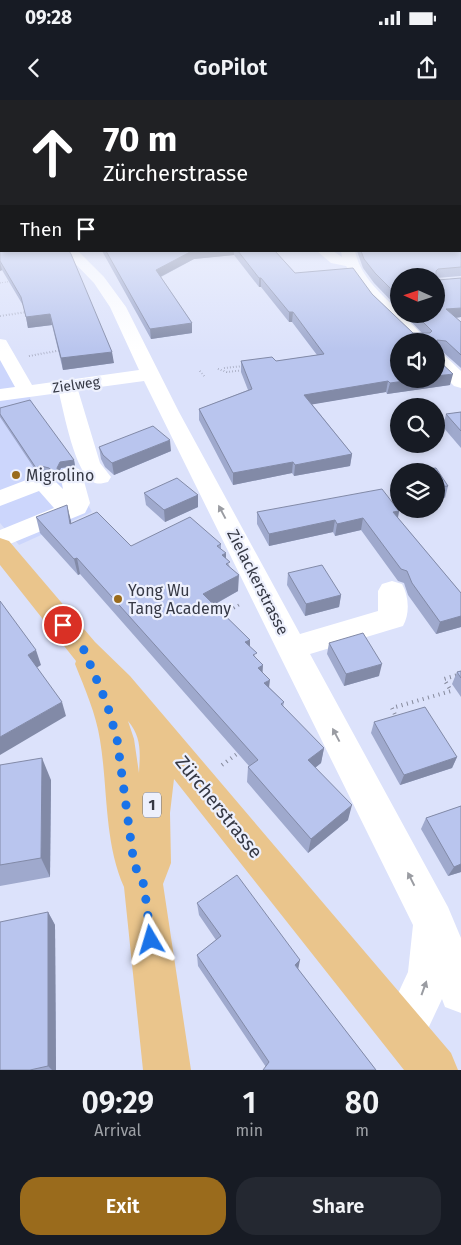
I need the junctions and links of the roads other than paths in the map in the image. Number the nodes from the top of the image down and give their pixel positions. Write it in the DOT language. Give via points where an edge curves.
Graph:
graph roads {
  1 [pos="79,260"];
  2 [pos="351,260"];
  3 [pos="389,288"];
  4 [pos="369,290"];
  5 [pos="412,333"];
  6 [pos="0,344"];
  7 [pos="445,366"];
  8 [pos="151,374"];
  9 [pos="461,382"];
  10 [pos="67,386"];
  11 [pos="0,395"];
  12 [pos="25,400"];
  13 [pos="0,402"];
  14 [pos="71,474"];
  15 [pos="100,477"];
  16 [pos="8,495"];
  17 [pos="70,510"];
  18 [pos="46,521"];
  19 [pos="0,540"];
  20 [pos="0,548"];
  21 [pos="392,591"];
  22 [pos="292,648"];
  23 [pos="84,650"];
  24 [pos="152,726"];
  25 [pos="144,885"];
  26 [pos="433,922"];
  27 [pos="461,991"];
  28 [pos="404,1032"];
  29 [pos="167,1070"];
  30 [pos="434,1070"];
  1 -- 8 [label="street, Zielackerstrasse" via="99,280 118,307"];
  2 -- 4 [label="street"];
  3 -- 4 [label="street"];
  4 -- 5 [label="street"];
  6 -- 12 [label="street"];
  7 -- 9 [label="street"];
  8 -- 10 [label="street, Zielweg"];
  22 -- 8 [label="street, Zielackerstrasse, one-way"];
  10 -- 12 [label="street, Zielweg"];
  10 -- 15 [label="street" via="89,464"];
  11 -- 12 [label="street, Zielweg"];
  12 -- 13 [label="street"];
  14 -- 17 [label="street" via="78,503"];
  16 -- 17 [label="street" via="42,481"];
  16 -- 18 [label="street"];
  17 -- 18 [label="street"];
  18 -- 19 [label="street"];
  20 -- 23 [label="main road, Zürcherstrasse / 1"];
  21 -- 22 [label="street" via="394,618"];
  26 -- 22 [label="street, Zielackerstrasse, one-way"];
  23 -- 24 [label="main road, Zürcherstrasse / 1" via="119,685"];
  23 -- 25 [label="main road, 1" via="107,704 117,739 134,864"];
  24 -- 25 [label="main road, 1" via="157,747 157,773 150,813 150,863"];
  24 -- 28 [label="main road, Zürcherstrasse"];
  25 -- 29 [label="main road, 1"];
  26 -- 27 [label="street, Zielackerstrasse"];
  28 -- 26 [label="street, one-way" via="430,972"];
  28 -- 30 [label="main road, Zürcherstrasse"];
}
